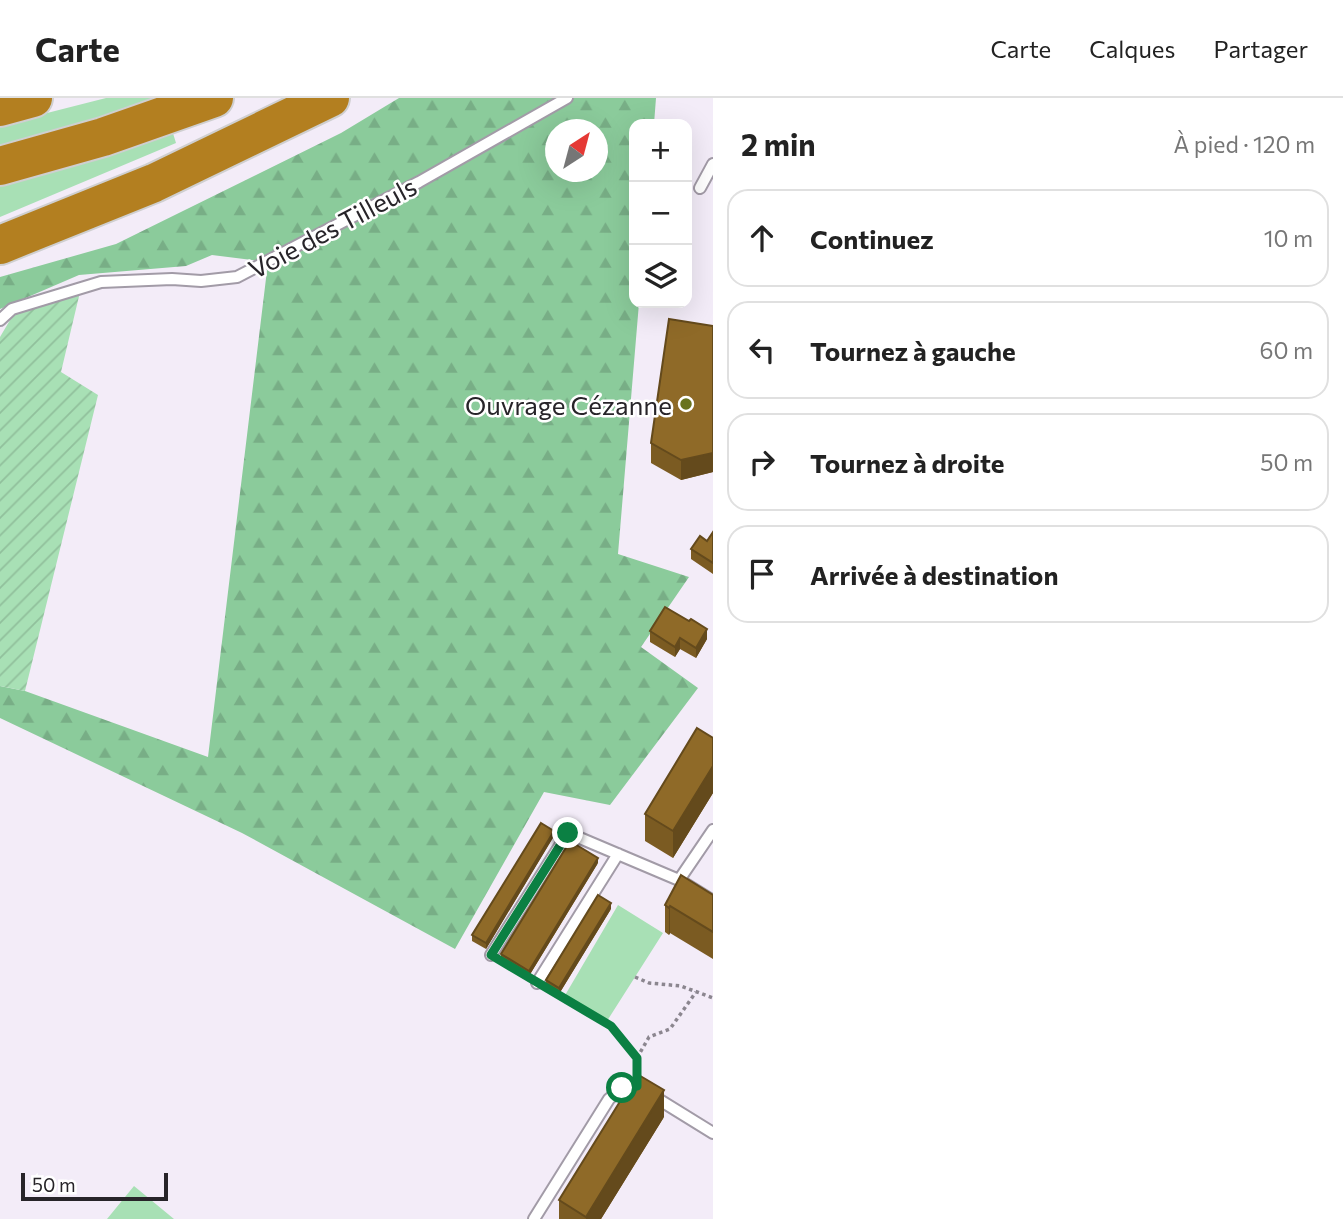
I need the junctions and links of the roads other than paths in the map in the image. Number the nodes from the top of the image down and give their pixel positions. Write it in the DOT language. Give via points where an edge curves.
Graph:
graph roads {
  1 [pos="33,98"];
  2 [pos="214,98"];
  3 [pos="330,98"];
  4 [pos="567,98"];
  5 [pos="0,107"];
  6 [pos="713,164"];
  7 [pos="0,166"];
  8 [pos="700,188"];
  9 [pos="0,245"];
  10 [pos="0,320"];
  11 [pos="713,830"];
  12 [pos="618,854"];
  13 [pos="679,880"];
  14 [pos="713,901"];
  15 [pos="491,955"];
  16 [pos="537,983"];
  17 [pos="713,1133"];
  18 [pos="534,1219"];
  1 -- 5 [label="highway"];
  2 -- 7 [label="highway" via="103,137"];
  3 -- 9 [label="highway" via="155,183"];
  4 -- 10 [label="lane, Voie des Tilleuls" via="237,277 101,282 12,309"];
  6 -- 8 [label="lane"];
  11 -- 13 [label="lane"];
  12 -- 13 [label="lane"];
  12 -- 15 [label="lane" via="568,833"];
  12 -- 16 [label="lane"];
  13 -- 14 [label="lane"];
  17 -- 18 [label="lane" via="637,1086 622,1088 609,1099"];
}
